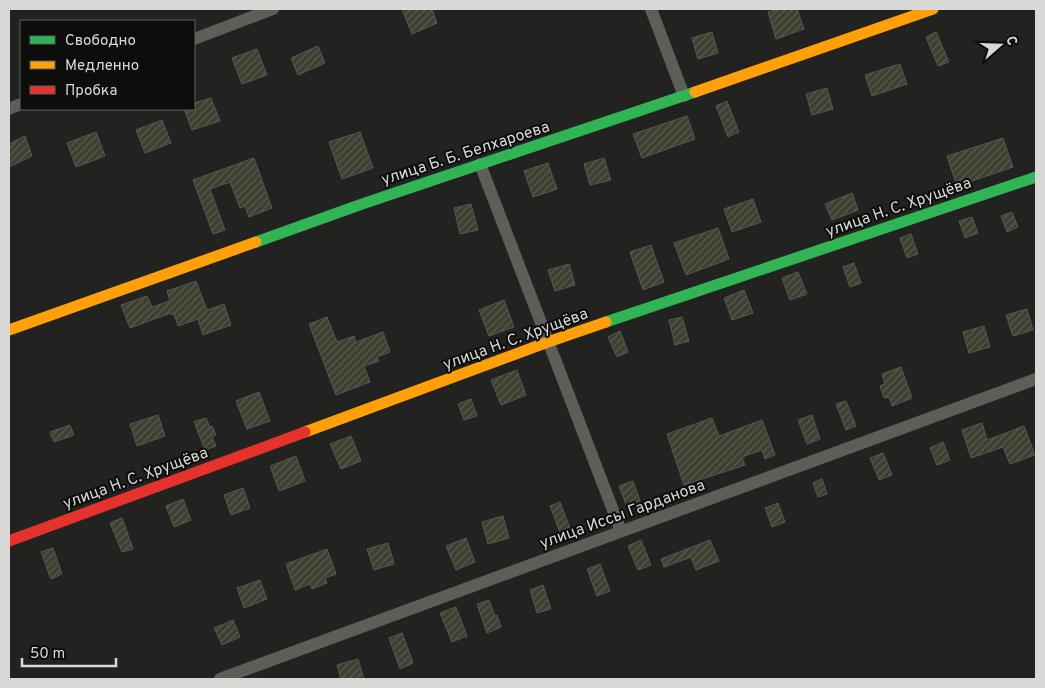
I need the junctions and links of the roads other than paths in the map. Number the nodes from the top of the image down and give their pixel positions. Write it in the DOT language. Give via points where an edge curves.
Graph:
graph roads {
  1 [pos="273,9"];
  2 [pos="651,9"];
  3 [pos="933,9"];
  4 [pos="195,39"];
  5 [pos="684,96"];
  6 [pos="480,164"];
  7 [pos="1036,177"];
  8 [pos="9,330"];
  9 [pos="548,342"];
  10 [pos="1036,379"];
  11 [pos="620,531"];
  12 [pos="9,541"];
  13 [pos="220,679"];
  1 -- 4 [label="street"];
  2 -- 5 [label="street"];
  3 -- 5 [label="street, улица Б. Б. Белхароева"];
  5 -- 6 [label="street, улица Б. Б. Белхароева"];
  6 -- 8 [label="street, улица Б. Б. Белхароева"];
  6 -- 9 [label="street"];
  7 -- 9 [label="street, улица Н. С. Хрущёва"];
  9 -- 11 [label="street"];
  9 -- 12 [label="street, улица Н. С. Хрущёва"];
  10 -- 11 [label="street, улица Иссы Гарданова"];
  11 -- 13 [label="street, улица Иссы Гарданова"];
}
